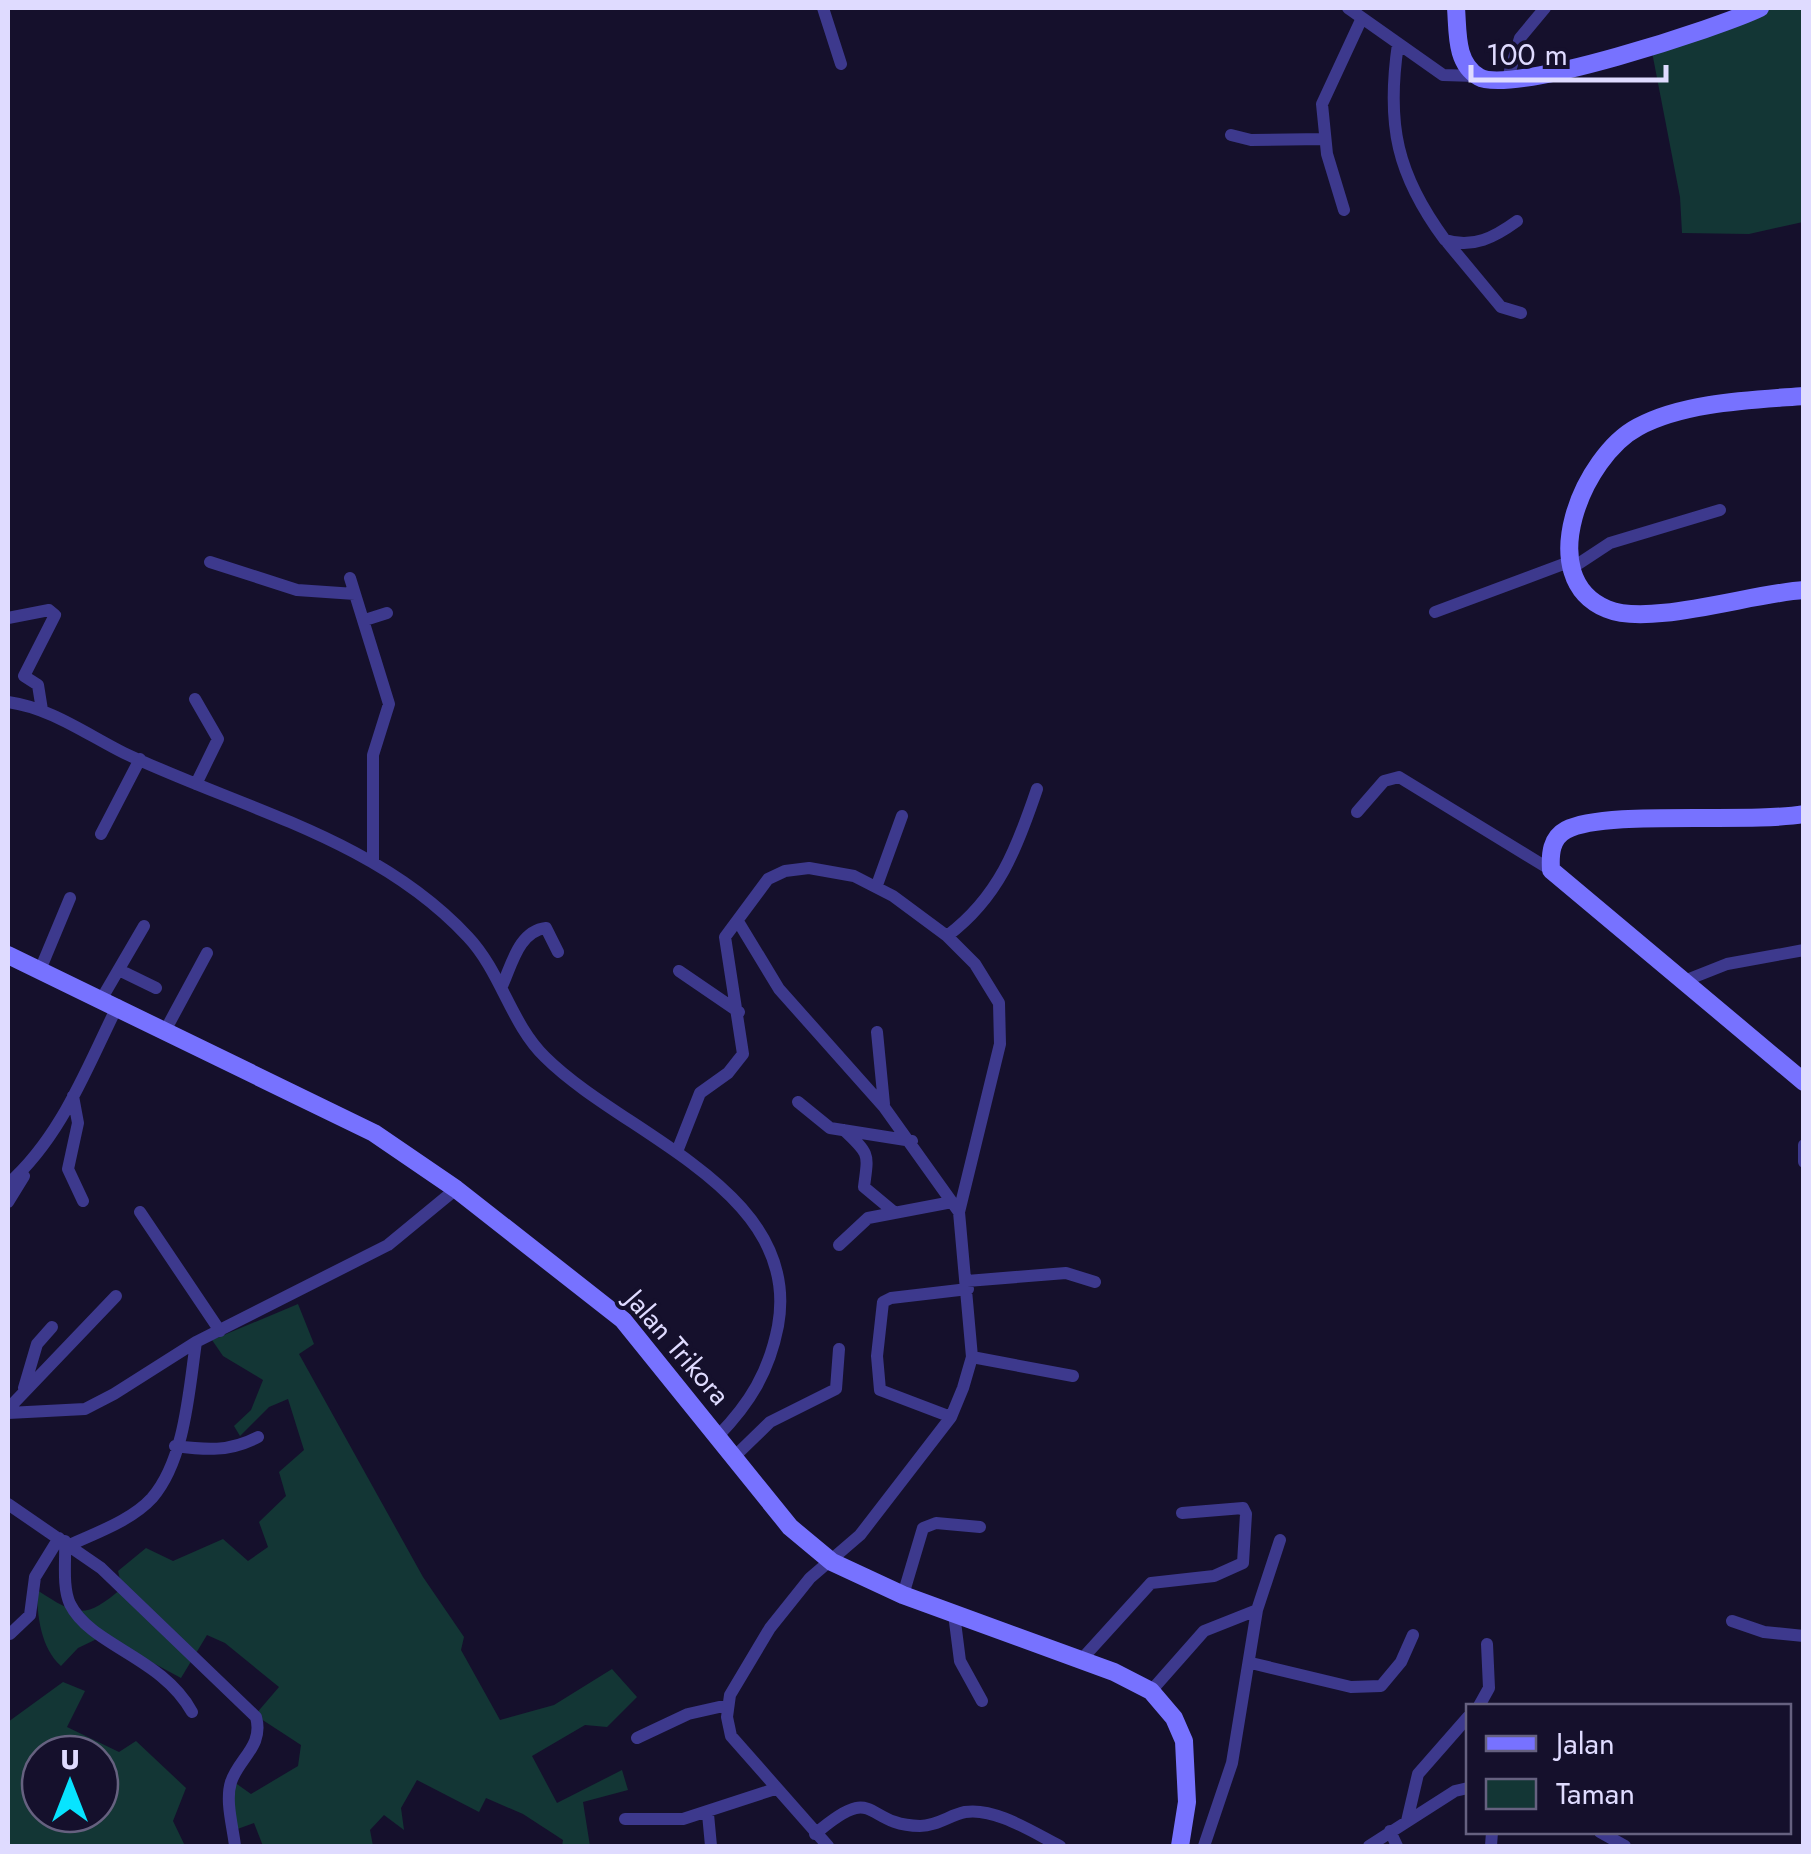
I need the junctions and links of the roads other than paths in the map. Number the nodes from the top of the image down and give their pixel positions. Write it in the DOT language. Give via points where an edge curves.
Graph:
graph roads {
  1 [pos="822,8"];
  2 [pos="1348,8"];
  3 [pos="1456,8"];
  4 [pos="1545,8"];
  5 [pos="1760,8"];
  6 [pos="1361,20"];
  7 [pos="1398,44"];
  8 [pos="841,64"];
  9 [pos="1476,76"];
  10 [pos="1507,81"];
  11 [pos="1231,134"];
  12 [pos="1324,139"];
  13 [pos="1344,210"];
  14 [pos="1517,221"];
  15 [pos="1445,240"];
  16 [pos="1522,313"];
  17 [pos="1804,396"];
  18 [pos="1720,510"];
  19 [pos="210,562"];
  20 [pos="1569,566"];
  21 [pos="350,578"];
  22 [pos="1804,590"];
  23 [pos="355,594"];
  24 [pos="1435,612"];
  25 [pos="388,613"];
  26 [pos="8,618"];
  27 [pos="365,620"];
  28 [pos="195,700"];
  29 [pos="8,702"];
  30 [pos="42,710"];
  31 [pos="140,759"];
  32 [pos="196,784"];
  33 [pos="1037,789"];
  34 [pos="1357,812"];
  35 [pos="1804,814"];
  36 [pos="902,816"];
  37 [pos="101,834"];
  38 [pos="373,860"];
  39 [pos="1550,870"];
  40 [pos="876,885"];
  41 [pos="70,898"];
  42 [pos="739,923"];
  43 [pos="144,926"];
  44 [pos="947,936"];
  45 [pos="1804,950"];
  46 [pos="558,952"];
  47 [pos="207,953"];
  48 [pos="8,955"];
  49 [pos="40,970"];
  50 [pos="119,970"];
  51 [pos="679,971"];
  52 [pos="1684,980"];
  53 [pos="502,986"];
  54 [pos="156,988"];
  55 [pos="110,1002"];
  56 [pos="739,1012"];
  57 [pos="166,1029"];
  58 [pos="877,1032"];
  59 [pos="1804,1082"];
  60 [pos="74,1096"];
  61 [pos="798,1102"];
  62 [pos="884,1107"];
  63 [pos="844,1130"];
  64 [pos="912,1141"];
  65 [pos="1804,1145"];
  66 [pos="678,1149"];
  67 [pos="34,1161"];
  68 [pos="1804,1162"];
  69 [pos="8,1184"];
  70 [pos="456,1188"];
  71 [pos="84,1201"];
  72 [pos="8,1202"];
  73 [pos="956,1207"];
  74 [pos="140,1212"];
  75 [pos="894,1212"];
  76 [pos="840,1244"];
  77 [pos="1095,1282"];
  78 [pos="968,1285"];
  79 [pos="116,1296"];
  80 [pos="52,1327"];
  81 [pos="220,1331"];
  82 [pos="196,1342"];
  83 [pos="839,1349"];
  84 [pos="972,1357"];
  85 [pos="1072,1376"];
  86 [pos="23,1390"];
  87 [pos="8,1411"];
  88 [pos="951,1417"];
  89 [pos="718,1436"];
  90 [pos="258,1437"];
  91 [pos="175,1446"];
  92 [pos="734,1457"];
  93 [pos="8,1504"];
  94 [pos="1182,1513"];
  95 [pos="980,1527"];
  96 [pos="1280,1540"];
  97 [pos="65,1541"];
  98 [pos="832,1562"];
  99 [pos="903,1596"];
  100 [pos="1257,1610"];
  101 [pos="954,1614"];
  102 [pos="1732,1621"];
  103 [pos="10,1634"];
  104 [pos="1413,1634"];
  105 [pos="1804,1636"];
  106 [pos="1487,1644"];
  107 [pos="1080,1660"];
  108 [pos="1251,1663"];
  109 [pos="1151,1691"];
  110 [pos="982,1701"];
  111 [pos="1479,1704"];
  112 [pos="728,1705"];
  113 [pos="192,1712"];
  114 [pos="1466,1719"];
  115 [pos="637,1738"];
  116 [pos="775,1790"];
  117 [pos="1462,1790"];
  118 [pos="708,1814"];
  119 [pos="625,1819"];
  120 [pos="1407,1820"];
  121 [pos="1390,1831"];
  122 [pos="815,1834"];
  123 [pos="235,1846"];
  124 [pos="710,1846"];
  125 [pos="828,1846"];
  126 [pos="1060,1846"];
  127 [pos="1180,1846"];
  128 [pos="1204,1846"];
  129 [pos="1368,1846"];
  130 [pos="1396,1846"];
  1 -- 8 [label="street"];
  2 -- 6 [label="street"];
  3 -- 9 [label="street" via="1460,52"];
  4 -- 10 [label="street" via="1520,38"];
  5 -- 10 [label="street" via="1670,42"];
  6 -- 7 [label="street"];
  6 -- 12 [label="street" via="1322,104"];
  7 -- 9 [label="street" via="1443,75"];
  7 -- 15 [label="street" via="1397,148 1416,201"];
  9 -- 10 [label="street"];
  11 -- 12 [label="street"];
  12 -- 13 [label="street"];
  14 -- 15 [label="street" via="1492,238"];
  15 -- 16 [label="street" via="1501,307"];
  17 -- 20 [label="street" via="1668,416 1628,434 1598,465 1584,493 1571,530"];
  18 -- 20 [label="street" via="1610,543"];
  19 -- 23 [label="street" via="297,590"];
  20 -- 22 [label="street" via="1579,593 1608,610 1641,616"];
  20 -- 24 [label="street"];
  21 -- 23 [label="street"];
  23 -- 27 [label="street"];
  25 -- 27 [label="street"];
  26 -- 30 [label="street" via="49,610 55,615 24,675 40,690"];
  27 -- 38 [label="street" via="389,704 373,756"];
  28 -- 32 [label="street" via="218,738"];
  29 -- 30 [label="street"];
  30 -- 31 [label="street"];
  31 -- 32 [label="street"];
  31 -- 37 [label="street"];
  32 -- 38 [label="street"];
  33 -- 44 [label="street" via="1005,876"];
  34 -- 39 [label="street" via="1384,780 1399,777"];
  35 -- 39 [label="street" via="1574,826 1554,841"];
  36 -- 40 [label="street"];
  38 -- 53 [label="street" via="468,936"];
  39 -- 52 [label="street"];
  40 -- 42 [label="street" via="809,868 785,871 768,879"];
  40 -- 44 [label="street"];
  41 -- 49 [label="street"];
  42 -- 56 [label="street" via="728,930 724,947"];
  42 -- 62 [label="street" via="778,990"];
  43 -- 50 [label="street"];
  44 -- 73 [label="street" via="988,980 999,1004 993,1080"];
  45 -- 52 [label="street" via="1757,956"];
  46 -- 53 [label="street" via="546,928 532,932"];
  47 -- 57 [label="street"];
  48 -- 49 [label="street, Jalan Trikora"];
  49 -- 55 [label="street, Jalan Trikora"];
  50 -- 54 [label="street"];
  50 -- 55 [label="street"];
  51 -- 56 [label="street"];
  52 -- 59 [label="street"];
  53 -- 66 [label="street" via="542,1054 572,1082"];
  55 -- 57 [label="street, Jalan Trikora"];
  55 -- 60 [label="street"];
  56 -- 66 [label="street" via="743,1054 700,1093"];
  57 -- 70 [label="street, Jalan Trikora" via="374,1133"];
  58 -- 62 [label="street"];
  60 -- 67 [label="street"];
  60 -- 71 [label="street" via="78,1124 68,1168"];
  61 -- 63 [label="street" via="830,1128"];
  62 -- 64 [label="street"];
  63 -- 64 [label="street"];
  63 -- 75 [label="street" via="869,1161 866,1191"];
  64 -- 73 [label="street"];
  65 -- 68 [label="street"];
  66 -- 89 [label="street" via="762,1232 782,1289 763,1378"];
  67 -- 69 [label="street"];
  67 -- 72 [label="street"];
  70 -- 81 [label="street" via="388,1244"];
  70 -- 89 [label="street, Jalan Trikora" via="623,1320"];
  73 -- 75 [label="street"];
  73 -- 78 [label="street"];
  74 -- 81 [label="street"];
  75 -- 76 [label="street" via="868,1218"];
  77 -- 78 [label="street" via="1066,1273"];
  78 -- 84 [label="street"];
  78 -- 88 [label="street" via="891,1298 883,1302 880,1318 880,1390"];
  79 -- 86 [label="street"];
  80 -- 86 [label="street" via="37,1344"];
  81 -- 82 [label="street"];
  82 -- 87 [label="street" via="85,1409"];
  82 -- 91 [label="street"];
  83 -- 92 [label="street" via="836,1389 770,1422"];
  84 -- 85 [label="street"];
  84 -- 88 [label="street"];
  86 -- 87 [label="street"];
  88 -- 98 [label="street"];
  89 -- 92 [label="street, Jalan Trikora"];
  90 -- 91 [label="street" via="219,1450"];
  91 -- 97 [label="street" via="142,1507"];
  92 -- 98 [label="street, Jalan Trikora" via="790,1526"];
  93 -- 97 [label="street"];
  94 -- 107 [label="street" via="1243,1508 1243,1563 1214,1576 1151,1583"];
  95 -- 99 [label="street" via="924,1528"];
  96 -- 100 [label="street"];
  97 -- 103 [label="street" via="35,1578 30,1615"];
  97 -- 113 [label="street" via="68,1594 78,1614 166,1675"];
  97 -- 123 [label="street" via="256,1718 255,1744 230,1790"];
  98 -- 99 [label="street, Jalan Trikora"];
  98 -- 112 [label="street" via="810,1578 770,1628"];
  99 -- 101 [label="street, Jalan Trikora"];
  100 -- 108 [label="street"];
  100 -- 109 [label="street" via="1204,1631"];
  101 -- 107 [label="street, Jalan Trikora"];
  101 -- 110 [label="street" via="960,1661"];
  102 -- 105 [label="street"];
  104 -- 108 [label="street" via="1381,1686 1351,1686"];
  106 -- 111 [label="street" via="1489,1688"];
  107 -- 109 [label="street, Jalan Trikora"];
  108 -- 128 [label="street" via="1232,1763"];
  109 -- 127 [label="street" via="1184,1741 1187,1802"];
  112 -- 115 [label="street" via="688,1714"];
  112 -- 116 [label="street" via="731,1736"];
  114 -- 120 [label="street" via="1418,1774"];
  116 -- 118 [label="street"];
  116 -- 122 [label="street"];
  117 -- 120 [label="street"];
  118 -- 119 [label="street"];
  118 -- 124 [label="street"];
  120 -- 121 [label="street"];
  121 -- 129 [label="street"];
  121 -- 130 [label="street"];
  122 -- 125 [label="street"];
  122 -- 126 [label="street" via="845,1808 924,1826 972,1811 1001,1817"];
}
